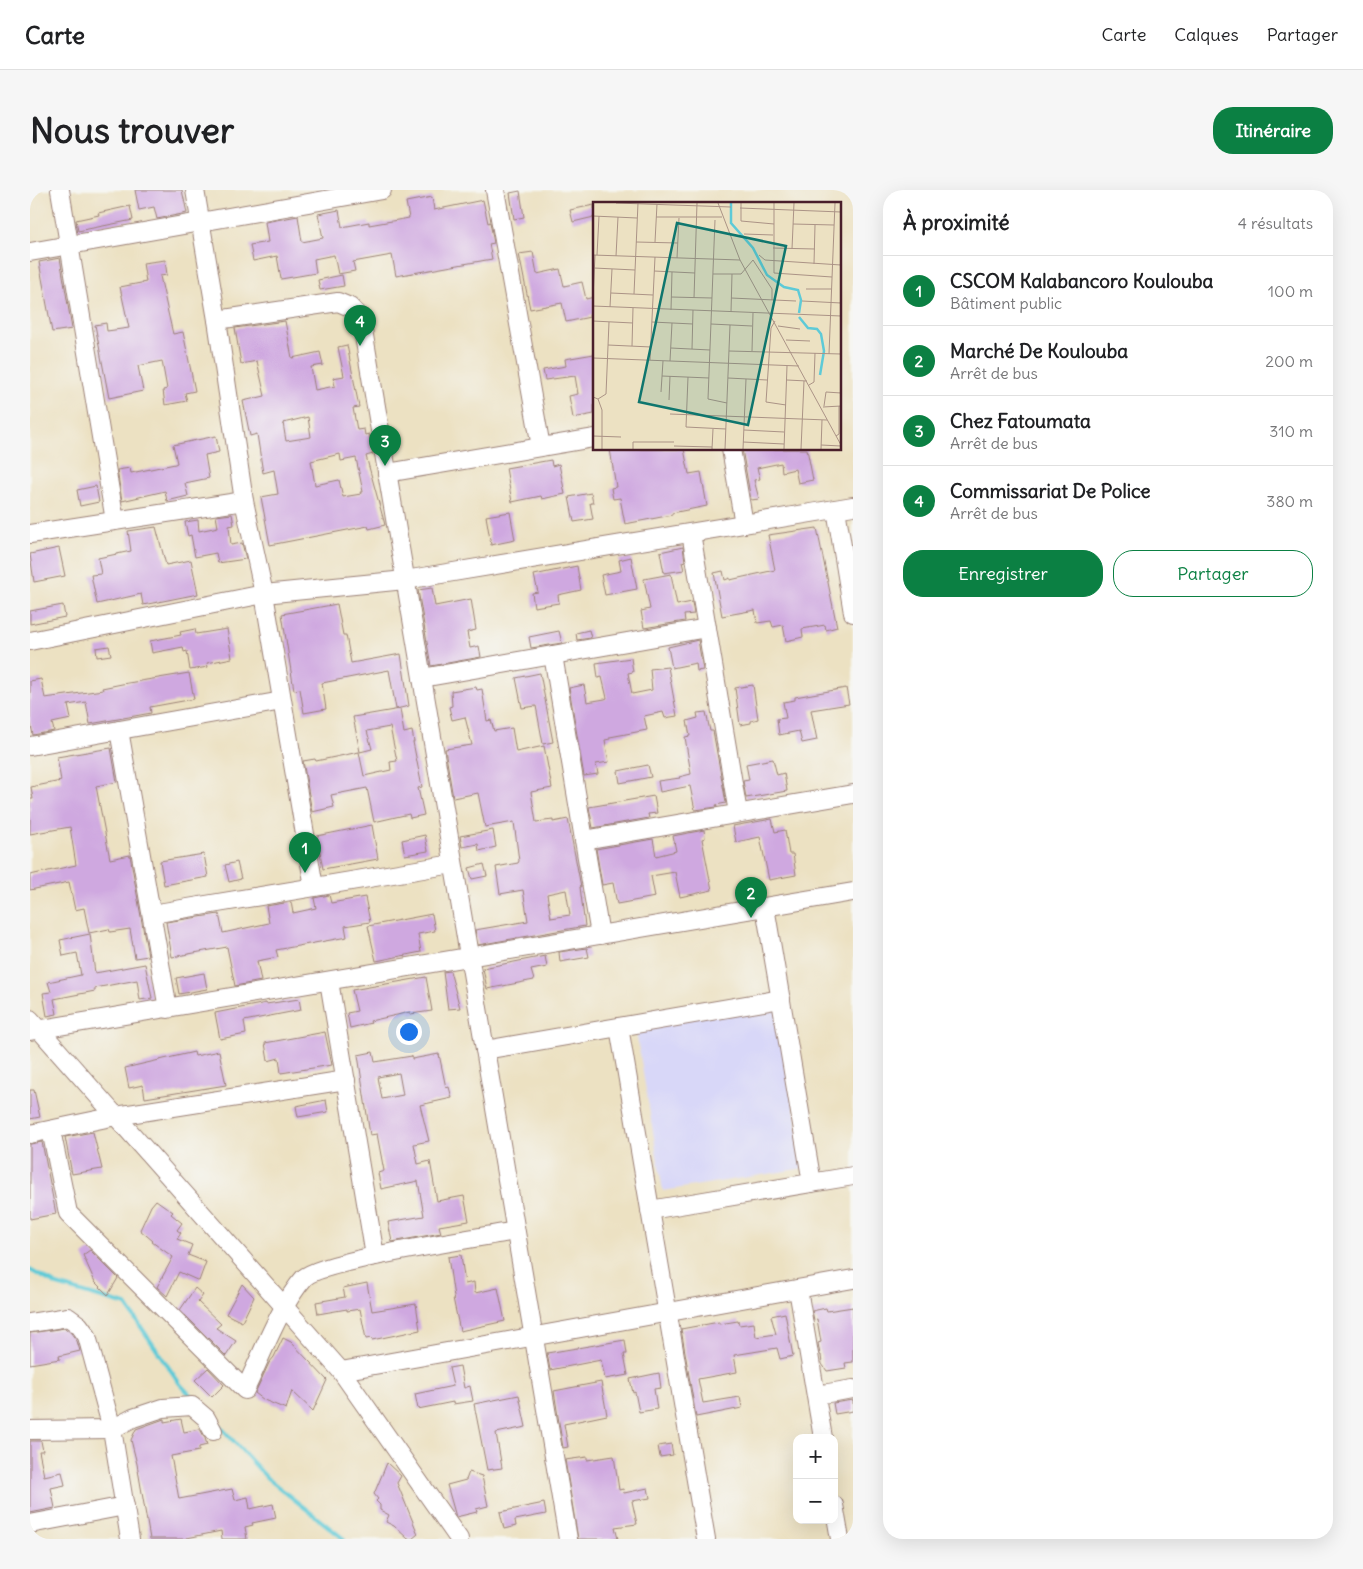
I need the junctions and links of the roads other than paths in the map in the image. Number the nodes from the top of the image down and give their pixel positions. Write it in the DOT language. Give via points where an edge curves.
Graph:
graph roads {
  1 [pos="60,190"];
  2 [pos="195,190"];
  3 [pos="382,190"];
  4 [pos="495,190"];
  5 [pos="200,222"];
  6 [pos="69,245"];
  7 [pos="30,252"];
  8 [pos="218,320"];
  9 [pos="593,438"];
  10 [pos="540,447"];
  11 [pos="731,450"];
  12 [pos="387,473"];
  13 [pos="244,501"];
  14 [pos="844,507"];
  15 [pos="115,521"];
  16 [pos="744,524"];
  17 [pos="691,533"];
  18 [pos="30,534"];
  19 [pos="405,580"];
  20 [pos="264,594"];
  21 [pos="853,609"];
  22 [pos="707,628"];
  23 [pos="30,641"];
  24 [pos="553,655"];
  25 [pos="422,678"];
  26 [pos="282,700"];
  27 [pos="119,730"];
  28 [pos="30,746"];
  29 [pos="853,794"];
  30 [pos="738,813"];
  31 [pos="584,840"];
  32 [pos="453,864"];
  33 [pos="314,887"];
  34 [pos="853,892"];
  35 [pos="765,907"];
  36 [pos="152,914"];
  37 [pos="600,935"];
  38 [pos="469,958"];
  39 [pos="329,981"];
  40 [pos="781,999"];
  41 [pos="168,1009"];
  42 [pos="33,1027"];
  43 [pos="619,1027"];
  44 [pos="485,1050"];
  45 [pos="346,1080"];
  46 [pos="116,1116"];
  47 [pos="51,1130"];
  48 [pos="30,1134"];
  49 [pos="853,1176"];
  50 [pos="812,1183"];
  51 [pos="650,1210"];
  52 [pos="515,1231"];
  53 [pos="376,1256"];
  54 [pos="853,1279"];
  55 [pos="798,1289"];
  56 [pos="285,1307"];
  57 [pos="668,1312"];
  58 [pos="30,1323"];
  59 [pos="533,1336"];
  60 [pos="341,1371"];
  61 [pos="853,1389"];
  62 [pos="816,1395"];
  63 [pos="112,1429"];
  64 [pos="30,1430"];
  65 [pos="214,1431"];
  66 [pos="822,1434"];
  67 [pos="125,1506"];
  68 [pos="30,1524"];
  69 [pos="837,1524"];
  70 [pos="130,1539"];
  71 [pos="459,1539"];
  72 [pos="568,1539"];
  73 [pos="706,1539"];
  74 [pos="840,1539"];
  1 -- 6 [label="street"];
  2 -- 5 [label="street"];
  3 -- 5 [label="street"];
  4 -- 10 [label="street"];
  5 -- 6 [label="street"];
  5 -- 8 [label="street"];
  6 -- 7 [label="street"];
  6 -- 15 [label="street"];
  8 -- 12 [label="street" via="338,302 350,307 361,318"];
  8 -- 13 [label="street"];
  9 -- 10 [label="street"];
  10 -- 12 [label="street"];
  11 -- 16 [label="street"];
  12 -- 19 [label="street"];
  13 -- 15 [label="street"];
  13 -- 20 [label="street"];
  14 -- 16 [label="street"];
  14 -- 21 [label="street"];
  15 -- 18 [label="street"];
  16 -- 17 [label="street"];
  17 -- 19 [label="street"];
  17 -- 22 [label="street"];
  19 -- 20 [label="street"];
  19 -- 25 [label="street"];
  20 -- 23 [label="street"];
  20 -- 26 [label="street"];
  22 -- 24 [label="street"];
  22 -- 30 [label="street"];
  24 -- 25 [label="street"];
  24 -- 31 [label="street"];
  25 -- 32 [label="street"];
  26 -- 27 [label="street"];
  26 -- 33 [label="street"];
  27 -- 28 [label="street"];
  27 -- 36 [label="street"];
  29 -- 30 [label="street"];
  30 -- 31 [label="street"];
  31 -- 37 [label="street"];
  32 -- 33 [label="street"];
  32 -- 38 [label="street"];
  33 -- 36 [label="street"];
  34 -- 35 [label="street"];
  35 -- 37 [label="street"];
  35 -- 40 [label="street"];
  36 -- 41 [label="street"];
  37 -- 38 [label="street"];
  38 -- 39 [label="street"];
  38 -- 44 [label="street"];
  39 -- 41 [label="street"];
  39 -- 45 [label="street"];
  40 -- 43 [label="street"];
  40 -- 50 [label="street"];
  41 -- 42 [label="street"];
  42 -- 46 [label="street"];
  43 -- 44 [label="street"];
  43 -- 51 [label="street"];
  44 -- 52 [label="street"];
  45 -- 46 [label="street"];
  45 -- 53 [label="street"];
  46 -- 47 [label="street"];
  46 -- 56 [label="street"];
  47 -- 48 [label="street"];
  47 -- 56 [label="street" via="68,1213 245,1390"];
  49 -- 50 [label="street"];
  50 -- 51 [label="street"];
  51 -- 57 [label="street"];
  52 -- 53 [label="street"];
  52 -- 59 [label="street"];
  53 -- 56 [label="street" via="312,1272 304,1277"];
  54 -- 55 [label="street"];
  55 -- 57 [label="street"];
  55 -- 62 [label="street"];
  56 -- 60 [label="street"];
  57 -- 59 [label="street"];
  57 -- 73 [label="street"];
  58 -- 63 [label="street" via="68,1317 79,1325 87,1336"];
  59 -- 60 [label="street"];
  59 -- 72 [label="street"];
  60 -- 71 [label="street"];
  61 -- 62 [label="street"];
  62 -- 66 [label="street"];
  63 -- 64 [label="street"];
  63 -- 65 [label="street" via="132,1418 163,1408 192,1406 206,1418"];
  63 -- 67 [label="street"];
  67 -- 68 [label="street"];
  67 -- 70 [label="street"];
  69 -- 74 [label="street"];
}
